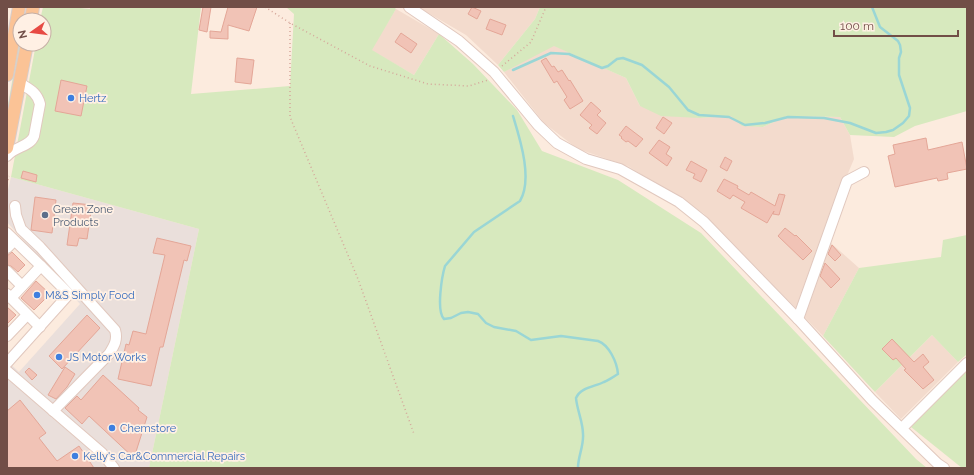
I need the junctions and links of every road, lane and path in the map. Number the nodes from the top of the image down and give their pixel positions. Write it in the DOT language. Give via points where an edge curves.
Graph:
graph roads {
  1 [pos="19,7"];
  2 [pos="265,7"];
  3 [pos="409,7"];
  4 [pos="546,7"];
  5 [pos="290,24"];
  6 [pos="26,52"];
  7 [pos="494,72"];
  8 [pos="7,75"];
  9 [pos="20,83"];
  10 [pos="7,148"];
  11 [pos="7,156"];
  12 [pos="864,172"];
  13 [pos="9,176"];
  14 [pos="7,184"];
  15 [pos="15,206"];
  16 [pos="7,233"];
  17 [pos="14,241"];
  18 [pos="7,248"];
  19 [pos="41,266"];
  20 [pos="7,271"];
  21 [pos="22,286"];
  22 [pos="9,296"];
  23 [pos="28,315"];
  24 [pos="798,319"];
  25 [pos="40,327"];
  26 [pos="7,336"];
  27 [pos="7,363"];
  28 [pos="967,363"];
  29 [pos="7,371"];
  30 [pos="53,411"];
  31 [pos="902,428"];
  32 [pos="414,434"];
  33 [pos="114,468"];
  34 [pos="944,468"];
  1 -- 8 [label="main road"];
  2 -- 5 [label="path"];
  3 -- 7 [label="street" via="459,41"];
  4 -- 7 [label="path" via="531,42"];
  5 -- 7 [label="path" via="370,66 428,84 469,86 489,80"];
  5 -- 32 [label="path" via="290,117 358,279"];
  6 -- 9 [label="main road"];
  7 -- 24 [label="street" via="538,125 557,143 586,159 620,169 678,202 704,222"];
  9 -- 10 [label="main road"];
  9 -- 11 [label="street" via="34,92 40,104 33,139"];
  12 -- 24 [label="street" via="847,182"];
  13 -- 14 [label="path"];
  15 -- 30 [label="street" via="21,229 115,330 117,336 109,354"];
  16 -- 17 [label="street"];
  17 -- 18 [label="street"];
  17 -- 19 [label="street"];
  19 -- 21 [label="street"];
  19 -- 25 [label="street" via="70,294"];
  20 -- 21 [label="street"];
  21 -- 22 [label="street"];
  22 -- 23 [label="street"];
  23 -- 25 [label="street"];
  23 -- 26 [label="street"];
  24 -- 31 [label="street" via="872,400"];
  25 -- 27 [label="street"];
  28 -- 31 [label="street"];
  29 -- 30 [label="street"];
  30 -- 33 [label="street" via="102,453"];
  31 -- 34 [label="street"];
}
